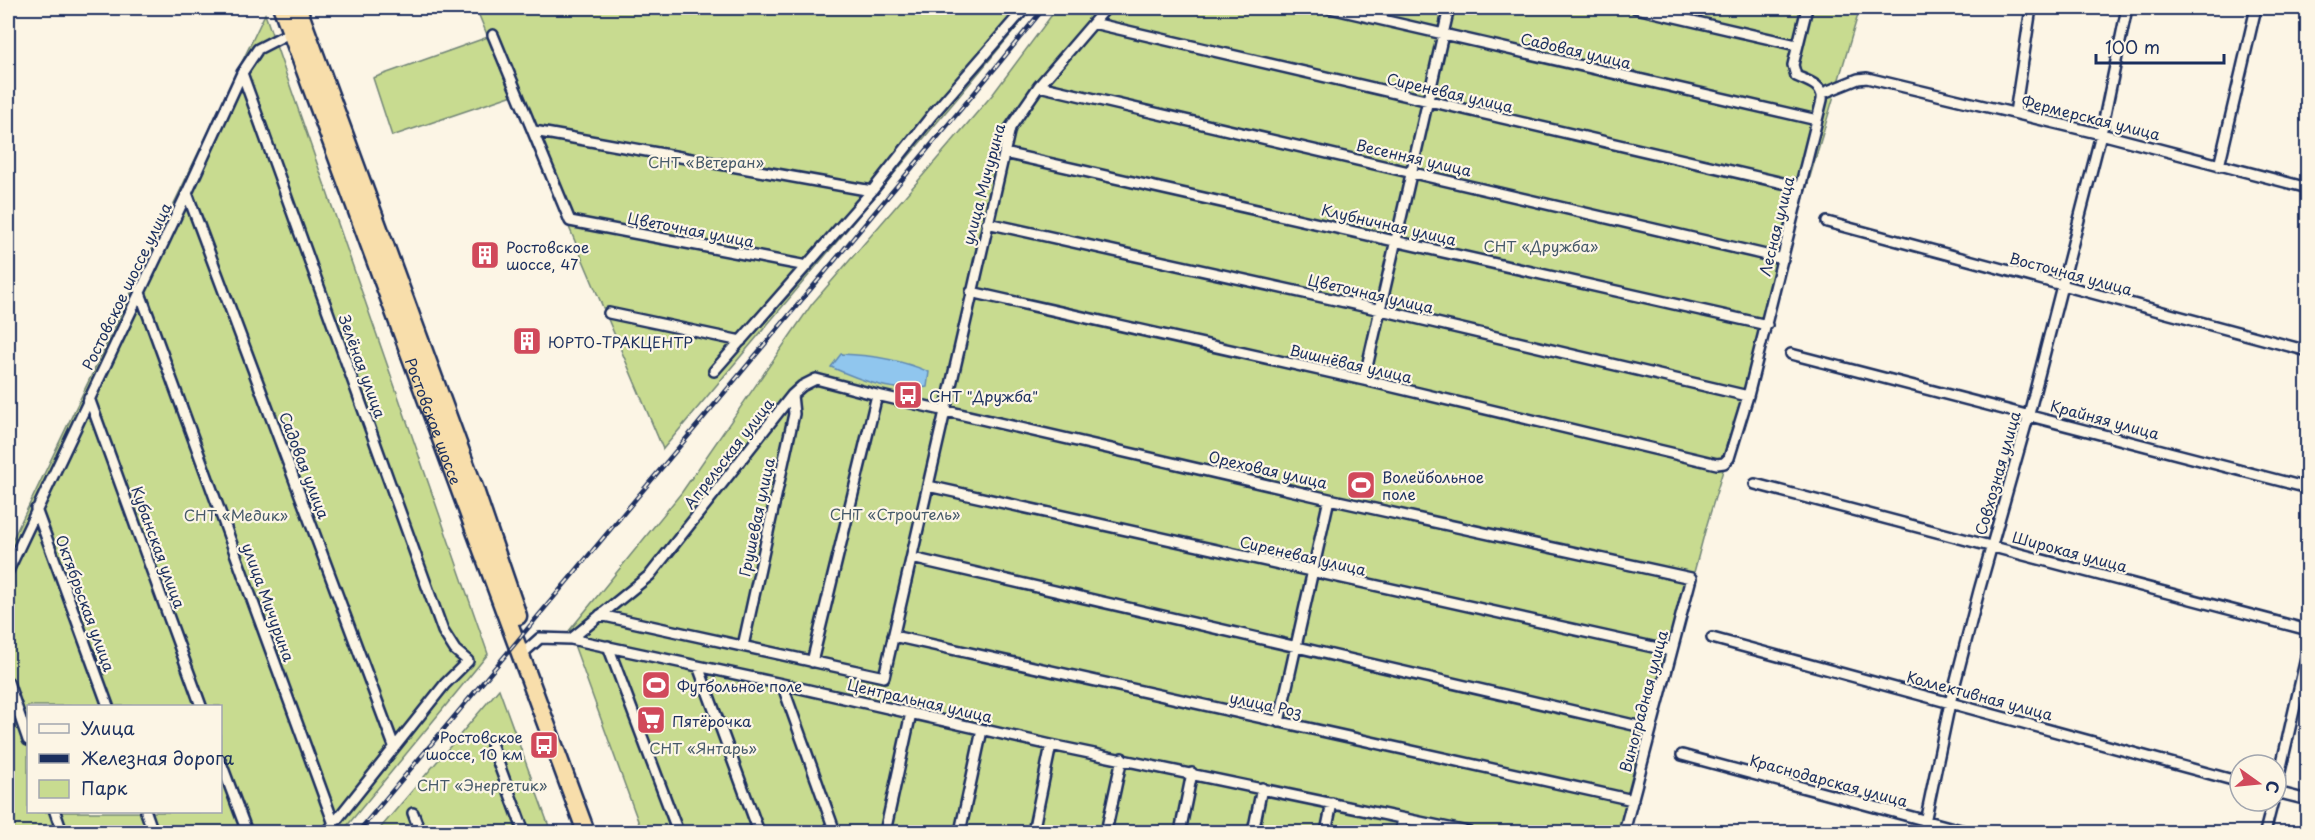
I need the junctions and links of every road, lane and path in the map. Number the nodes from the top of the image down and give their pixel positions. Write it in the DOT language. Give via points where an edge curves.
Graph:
graph roads {
  1 [pos="282,8"];
  2 [pos="298,8"];
  3 [pos="1025,8"];
  4 [pos="1106,8"];
  5 [pos="1330,8"];
  6 [pos="1449,8"];
  7 [pos="1636,8"];
  8 [pos="1806,8"];
  9 [pos="2031,8"];
  10 [pos="2127,8"];
  11 [pos="2256,8"];
  12 [pos="1093,23"];
  13 [pos="298,29"];
  14 [pos="1443,34"];
  15 [pos="493,35"];
  16 [pos="1796,45"];
  17 [pos="242,73"];
  18 [pos="1039,86"];
  19 [pos="1823,93"];
  20 [pos="1428,102"];
  21 [pos="2015,113"];
  22 [pos="1817,120"];
  23 [pos="534,131"];
  24 [pos="2101,134"];
  25 [pos="1004,153"];
  26 [pos="2219,166"];
  27 [pos="1413,172"];
  28 [pos="1800,187"];
  29 [pos="2307,188"];
  30 [pos="872,191"];
  31 [pos="187,193"];
  32 [pos="1827,222"];
  33 [pos="987,223"];
  34 [pos="1397,242"];
  35 [pos="1783,259"];
  36 [pos="807,266"];
  37 [pos="2063,286"];
  38 [pos="139,290"];
  39 [pos="971,292"];
  40 [pos="1381,310"];
  41 [pos="609,313"];
  42 [pos="1767,325"];
  43 [pos="741,341"];
  44 [pos="2307,351"];
  45 [pos="1791,354"];
  46 [pos="714,371"];
  47 [pos="1364,381"];
  48 [pos="792,395"];
  49 [pos="877,395"];
  50 [pos="1748,396"];
  51 [pos="89,398"];
  52 [pos="944,410"];
  53 [pos="2029,414"];
  54 [pos="1724,463"];
  55 [pos="1755,484"];
  56 [pos="928,486"];
  57 [pos="2307,488"];
  58 [pos="1329,499"];
  59 [pos="36,509"];
  60 [pos="1992,546"];
  61 [pos="912,558"];
  62 [pos="8,571"];
  63 [pos="1314,573"];
  64 [pos="1691,578"];
  65 [pos="600,615"];
  66 [pos="2307,630"];
  67 [pos="893,636"];
  68 [pos="1712,638"];
  69 [pos="571,639"];
  70 [pos="608,646"];
  71 [pos="743,646"];
  72 [pos="1295,648"];
  73 [pos="2307,649"];
  74 [pos="525,651"];
  75 [pos="1671,651"];
  76 [pos="812,662"];
  77 [pos="698,666"];
  78 [pos="8,682"];
  79 [pos="782,684"];
  80 [pos="1950,703"];
  81 [pos="108,705"];
  82 [pos="201,705"];
  83 [pos="911,713"];
  84 [pos="1278,722"];
  85 [pos="1651,729"];
  86 [pos="982,730"];
  87 [pos="27,737"];
  88 [pos="1052,745"];
  89 [pos="394,746"];
  90 [pos="492,746"];
  91 [pos="2284,753"];
  92 [pos="1682,755"];
  93 [pos="1122,758"];
  94 [pos="222,764"];
  95 [pos="1192,773"];
  96 [pos="2228,779"];
  97 [pos="1262,788"];
  98 [pos="2288,794"];
  99 [pos="1633,800"];
  100 [pos="2307,800"];
  101 [pos="1332,803"];
  102 [pos="55,813"];
  103 [pos="146,813"];
  104 [pos="413,813"];
  105 [pos="2270,813"];
  106 [pos="1402,819"];
  107 [pos="1925,822"];
  108 [pos="334,824"];
  109 [pos="62,832"];
  110 [pos="153,832"];
  111 [pos="247,832"];
  112 [pos="327,832"];
  113 [pos="420,832"];
  114 [pos="524,832"];
  115 [pos="586,832"];
  116 [pos="598,832"];
  117 [pos="678,832"];
  118 [pos="759,832"];
  119 [pos="835,832"];
  120 [pos="885,832"];
  121 [pos="960,832"];
  122 [pos="1033,832"];
  123 [pos="1106,832"];
  124 [pos="1180,832"];
  125 [pos="1253,832"];
  126 [pos="1326,832"];
  127 [pos="1400,832"];
  128 [pos="1468,832"];
  129 [pos="1624,832"];
  130 [pos="1968,832"];
  131 [pos="2265,832"];
  1 -- 13 [label="highway, Ростовское шоссе"];
  2 -- 13 [label="highway, Ростовское шоссе"];
  3 -- 30 [label="street"];
  4 -- 12 [label="street, улица Мичурина"];
  5 -- 14 [label="street, Садовая улица"];
  6 -- 14 [label="street"];
  7 -- 16 [label="street"];
  8 -- 16 [label="street"];
  9 -- 21 [label="street"];
  10 -- 24 [label="street, Совхозная улица"];
  11 -- 26 [label="street"];
  12 -- 18 [label="street, улица Мичурина"];
  12 -- 20 [label="street, Сиреневая улица"];
  13 -- 17 [label="street, Ростовское шоссе улица" via="258,49"];
  13 -- 74 [label="highway, Ростовское шоссе" via="475,490"];
  14 -- 20 [label="street"];
  14 -- 22 [label="street, Садовая улица"];
  15 -- 23 [label="street"];
  16 -- 19 [label="street" via="1792,65 1796,76"];
  17 -- 31 [label="street, Ростовское шоссе улица"];
  17 -- 89 [label="street, Зелёная улица" via="443,631 468,661"];
  18 -- 25 [label="street, улица Мичурина" via="1010,128"];
  18 -- 27 [label="street, Весенняя улица"];
  19 -- 21 [label="street, Фермерская улица" via="1867,78"];
  19 -- 22 [label="street, Лесная улица"];
  20 -- 27 [label="street"];
  20 -- 28 [label="street, Сиреневая улица"];
  21 -- 24 [label="street, Фермерская улица"];
  22 -- 28 [label="street, Лесная улица"];
  23 -- 30 [label="street"];
  23 -- 36 [label="street, Цветочная улица" via="570,221"];
  24 -- 26 [label="street, Фермерская улица"];
  24 -- 37 [label="street, Совхозная улица"];
  25 -- 33 [label="street, улица Мичурина"];
  25 -- 34 [label="street, Клубничная улица"];
  26 -- 29 [label="street, Фермерская улица"];
  27 -- 34 [label="street"];
  27 -- 35 [label="street, Весенняя улица"];
  28 -- 35 [label="street, Лесная улица"];
  30 -- 36 [label="street"];
  31 -- 38 [label="street, Ростовское шоссе улица"];
  31 -- 89 [label="street, Садовая улица"];
  32 -- 37 [label="street, Восточная улица"];
  33 -- 39 [label="street, улица Мичурина"];
  33 -- 40 [label="street, Цветочная улица"];
  34 -- 40 [label="street"];
  34 -- 42 [label="street, Клубничная улица"];
  35 -- 42 [label="street, Лесная улица"];
  36 -- 43 [label="street"];
  37 -- 44 [label="street, Восточная улица"];
  37 -- 53 [label="street, Совхозная улица"];
  38 -- 51 [label="street, Ростовское шоссе улица"];
  38 -- 108 [label="street, улица Мичурина"];
  39 -- 47 [label="street, Вишнёвая улица"];
  39 -- 52 [label="street, улица Мичурина"];
  40 -- 47 [label="street"];
  40 -- 50 [label="street, Цветочная улица"];
  41 -- 43 [label="street"];
  42 -- 50 [label="street, Лесная улица"];
  43 -- 46 [label="street"];
  45 -- 53 [label="street, Крайняя улица"];
  47 -- 54 [label="street, Вишнёвая улица"];
  48 -- 49 [label="street, Апрельская улица" via="816,379"];
  48 -- 65 [label="street, Апрельская улица" via="650,575"];
  48 -- 71 [label="street, Грушевая улица" via="794,414"];
  49 -- 52 [label="street, Апрельская улица"];
  49 -- 76 [label="street"];
  50 -- 54 [label="street, Лесная улица"];
  51 -- 59 [label="street, Ростовское шоссе улица"];
  51 -- 82 [label="street, Кубанская улица"];
  52 -- 56 [label="street, улица Мичурина"];
  52 -- 58 [label="street, Ореховая улица"];
  53 -- 57 [label="street, Крайняя улица"];
  53 -- 60 [label="street, Совхозная улица"];
  55 -- 60 [label="street, Широкая улица"];
  56 -- 61 [label="street, улица Мичурина"];
  56 -- 63 [label="street, Сиреневая улица"];
  58 -- 63 [label="street"];
  58 -- 64 [label="street, Ореховая улица"];
  59 -- 62 [label="street, Ростовское шоссе улица"];
  59 -- 81 [label="street, Октябрьская улица"];
  60 -- 66 [label="street, Широкая улица"];
  60 -- 80 [label="street, Совхозная улица"];
  61 -- 67 [label="street, улица Мичурина"];
  61 -- 72 [label="street"];
  63 -- 72 [label="street"];
  63 -- 75 [label="street, Сиреневая улица"];
  64 -- 75 [label="street, Виноградная улица"];
  65 -- 69 [label="street, Апрельская улица"];
  65 -- 71 [label="street"];
  67 -- 76 [label="street, улица Мичурина" via="884,677"];
  67 -- 84 [label="street, улица Роз"];
  68 -- 80 [label="street, Коллективная улица"];
  69 -- 70 [label="street, Центральная улица"];
  69 -- 74 [label="street, Центральная улица" via="540,638"];
  70 -- 77 [label="street, Центральная улица"];
  70 -- 117 [label="street"];
  71 -- 76 [label="street"];
  72 -- 84 [label="street"];
  72 -- 85 [label="street"];
  73 -- 91 [label="street"];
  74 -- 115 [label="highway, Ростовское шоссе"];
  74 -- 116 [label="highway, Ростовское шоссе"];
  75 -- 85 [label="street, Виноградная улица"];
  77 -- 79 [label="street, Центральная улица"];
  77 -- 118 [label="street"];
  78 -- 87 [label="street"];
  79 -- 83 [label="street, Центральная улица"];
  79 -- 119 [label="street"];
  80 -- 96 [label="street, Коллективная улица"];
  80 -- 107 [label="street, Совхозная улица"];
  83 -- 86 [label="street, Центральная улица"];
  83 -- 120 [label="street"];
  84 -- 99 [label="street, улица Роз"];
  85 -- 99 [label="street, Виноградная улица"];
  86 -- 88 [label="street, Центральная улица"];
  86 -- 121 [label="street"];
  88 -- 93 [label="street, Центральная улица"];
  88 -- 122 [label="street"];
  89 -- 108 [label="street"];
  90 -- 114 [label="street"];
  92 -- 107 [label="street, Краснодарская улица"];
  93 -- 95 [label="street, Центральная улица"];
  93 -- 123 [label="street"];
  94 -- 111 [label="street"];
  95 -- 97 [label="street, Центральная улица"];
  95 -- 124 [label="street"];
  97 -- 101 [label="street, Центральная улица"];
  97 -- 125 [label="street"];
  98 -- 100 [label="street"];
  99 -- 129 [label="street, Виноградная улица"];
  101 -- 106 [label="street, Центральная улица"];
  101 -- 126 [label="street"];
  102 -- 109 [label="street"];
  103 -- 110 [label="street"];
  104 -- 113 [label="street"];
  105 -- 131 [label="street"];
  106 -- 127 [label="street"];
  106 -- 128 [label="street, Центральная улица"];
  107 -- 130 [label="street, Краснодарская улица"];
  108 -- 112 [label="street"];
}
